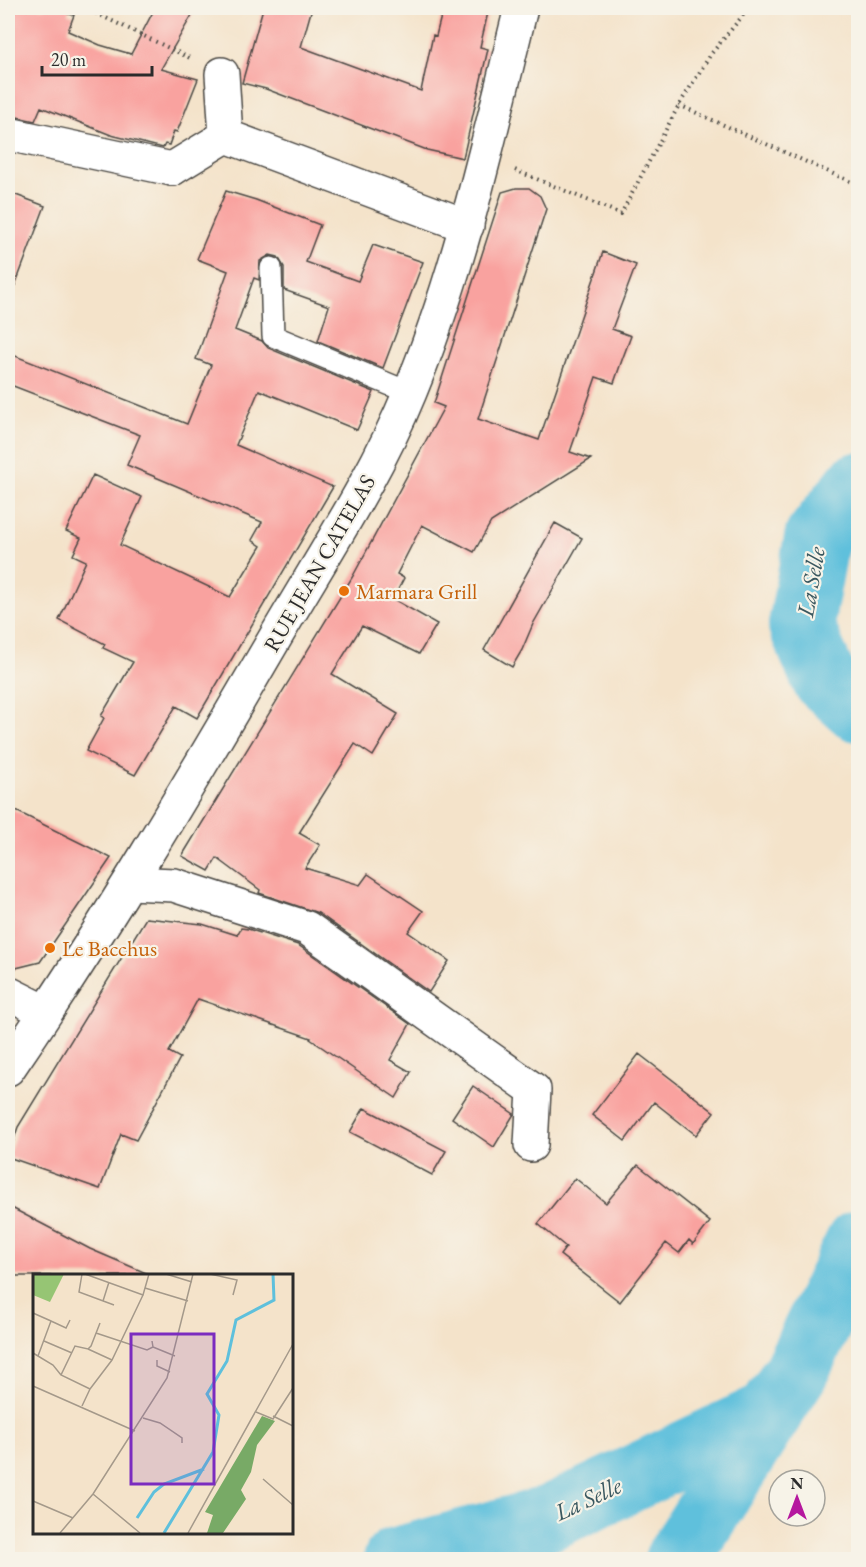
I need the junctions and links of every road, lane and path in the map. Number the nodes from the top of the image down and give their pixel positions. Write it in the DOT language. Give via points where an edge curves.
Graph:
graph roads {
  1 [pos="85,8"];
  2 [pos="520,8"];
  3 [pos="749,8"];
  4 [pos="222,74"];
  5 [pos="679,105"];
  6 [pos="8,134"];
  7 [pos="226,136"];
  8 [pos="483,162"];
  9 [pos="858,185"];
  10 [pos="467,226"];
  11 [pos="271,268"];
  12 [pos="410,393"];
  13 [pos="130,883"];
  14 [pos="8,993"];
  15 [pos="46,1012"];
  16 [pos="8,1069"];
  17 [pos="531,1146"];
  1 -- 4 [label="path"];
  2 -- 8 [label="street, RUE JEAN CATELAS"];
  3 -- 5 [label="path" via="711,54"];
  4 -- 7 [label="street"];
  5 -- 8 [label="path" via="621,214 505,166"];
  5 -- 9 [label="path"];
  6 -- 7 [label="street" via="172,169"];
  7 -- 10 [label="street"];
  8 -- 10 [label="street, RUE JEAN CATELAS"];
  10 -- 12 [label="street, RUE JEAN CATELAS"];
  11 -- 12 [label="lane" via="273,336"];
  12 -- 13 [label="street, RUE JEAN CATELAS" via="377,462"];
  13 -- 15 [label="street, RUE JEAN CATELAS"];
  13 -- 17 [label="street" via="174,885 308,928 534,1090"];
  14 -- 15 [label="street"];
  15 -- 16 [label="street, RUE JEAN CATELAS"];
}
